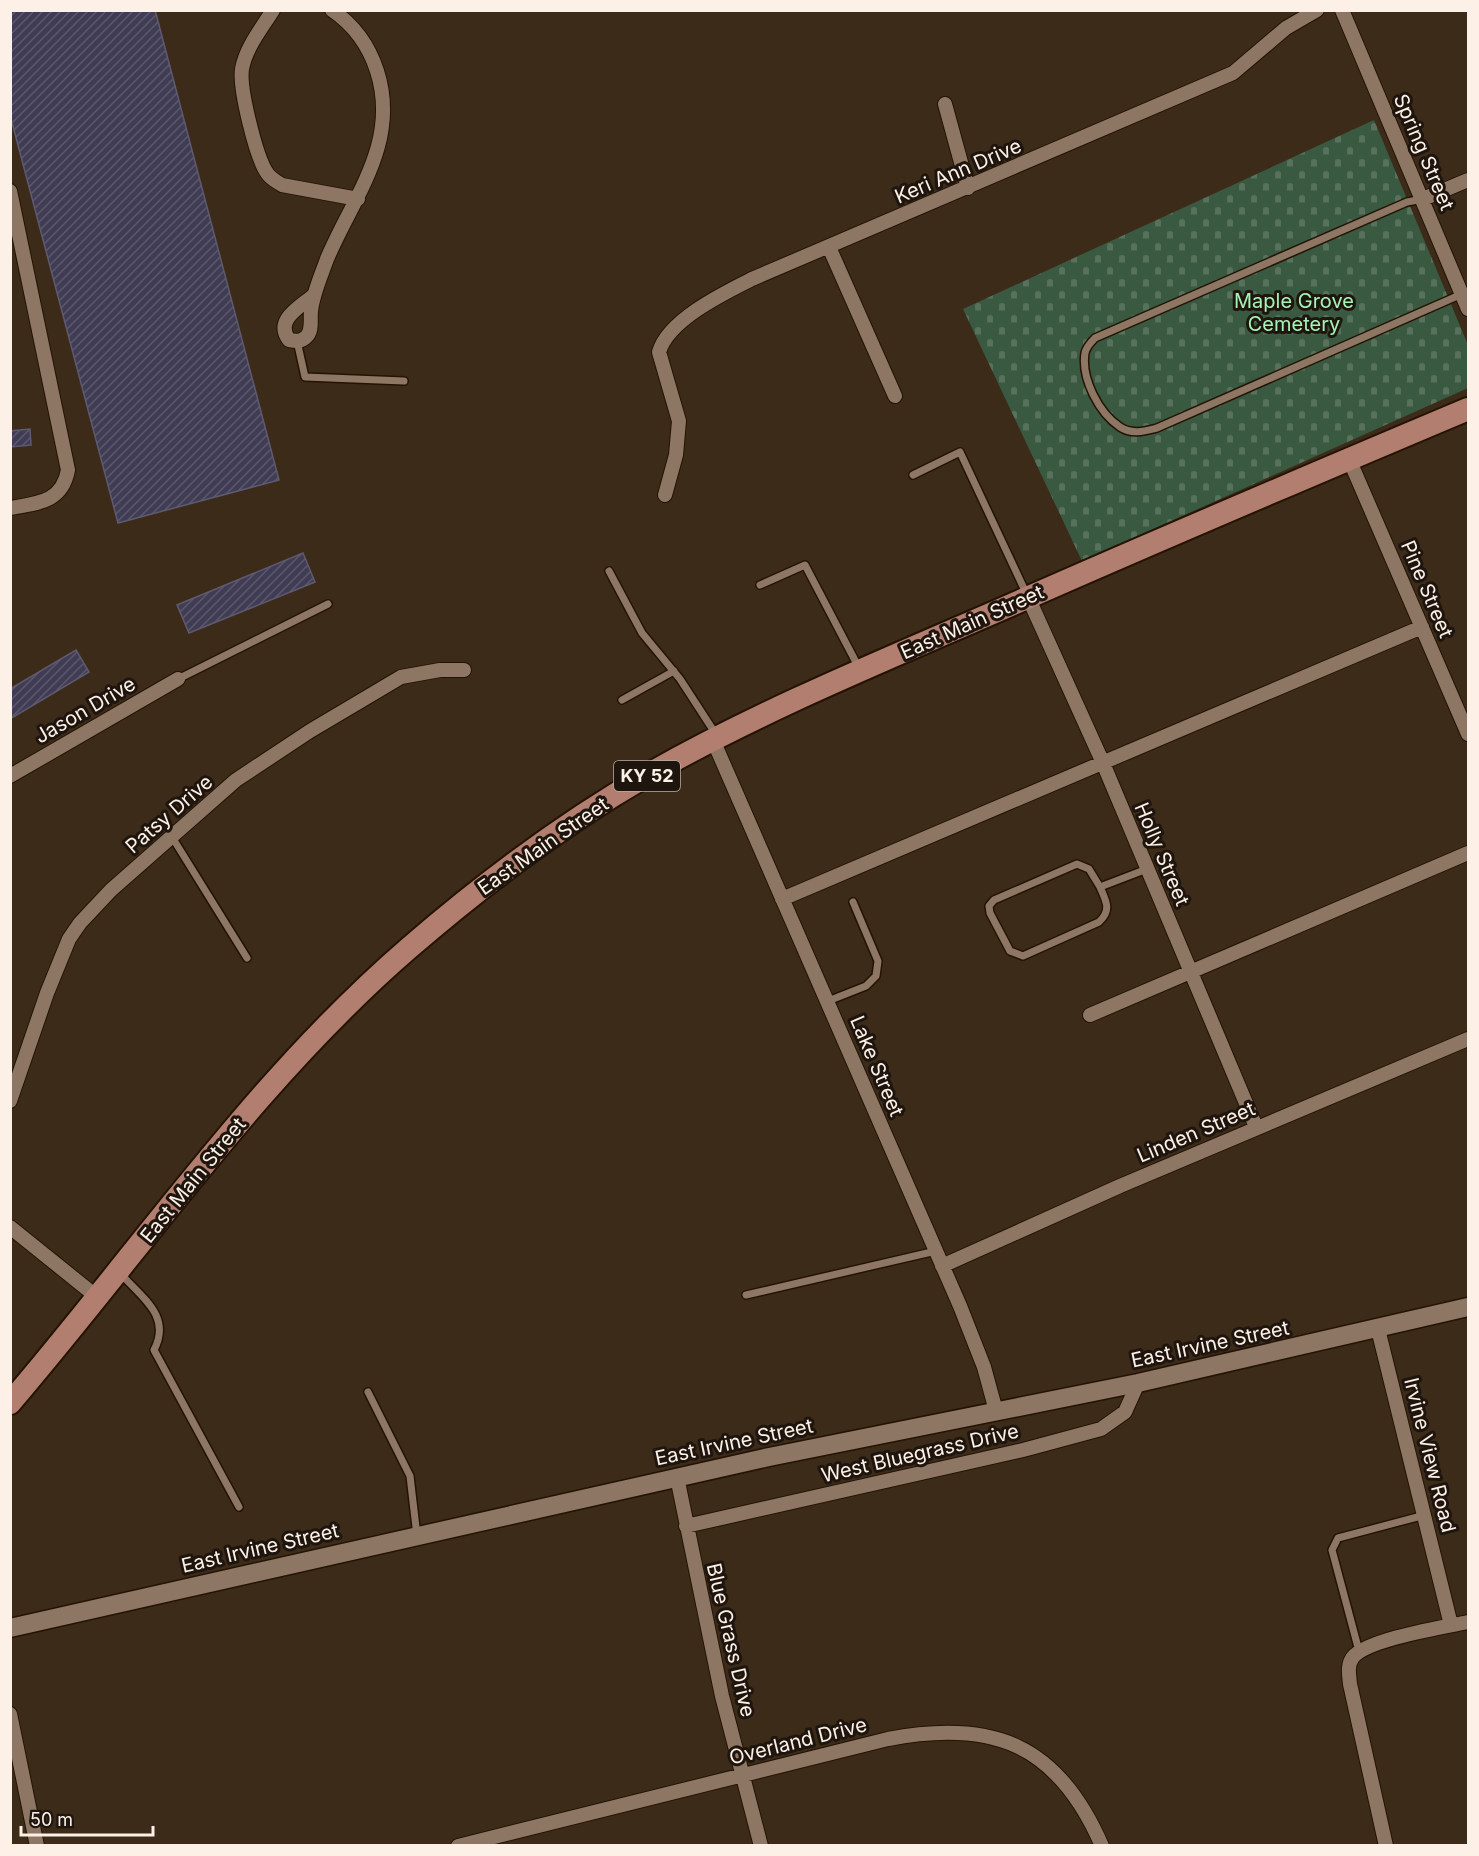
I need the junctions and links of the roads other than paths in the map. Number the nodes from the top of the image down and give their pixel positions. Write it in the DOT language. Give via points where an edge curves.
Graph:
graph roads {
  1 [pos="273,10"];
  2 [pos="332,10"];
  3 [pos="1317,10"];
  4 [pos="1342,10"];
  5 [pos="945,104"];
  6 [pos="1468,180"];
  7 [pos="968,188"];
  8 [pos="10,191"];
  9 [pos="1423,199"];
  10 [pos="358,200"];
  11 [pos="829,247"];
  12 [pos="1462,294"];
  13 [pos="314,295"];
  14 [pos="1468,309"];
  15 [pos="297,341"];
  16 [pos="404,381"];
  17 [pos="895,396"];
  18 [pos="1468,409"];
  19 [pos="1349,459"];
  20 [pos="913,475"];
  21 [pos="665,495"];
  22 [pos="10,508"];
  23 [pos="609,571"];
  24 [pos="760,585"];
  25 [pos="1028,597"];
  26 [pos="328,603"];
  27 [pos="1422,627"];
  28 [pos="464,670"];
  29 [pos="860,670"];
  30 [pos="674,671"];
  31 [pos="178,679"];
  32 [pos="622,700"];
  33 [pos="1468,734"];
  34 [pos="715,739"];
  35 [pos="1103,763"];
  36 [pos="10,776"];
  37 [pos="172,837"];
  38 [pos="1468,852"];
  39 [pos="1148,869"];
  40 [pos="1100,887"];
  41 [pos="782,899"];
  42 [pos="853,902"];
  43 [pos="247,958"];
  44 [pos="1190,971"];
  45 [pos="828,1001"];
  46 [pos="1090,1015"];
  47 [pos="1468,1039"];
  48 [pos="10,1101"];
  49 [pos="1256,1127"];
  50 [pos="10,1227"];
  51 [pos="936,1251"];
  52 [pos="942,1266"];
  53 [pos="119,1271"];
  54 [pos="746,1295"];
  55 [pos="97,1297"];
  56 [pos="1468,1307"];
  57 [pos="1378,1329"];
  58 [pos="1138,1383"];
  59 [pos="368,1392"];
  60 [pos="10,1403"];
  61 [pos="996,1411"];
  62 [pos="677,1477"];
  63 [pos="239,1507"];
  64 [pos="1425,1515"];
  65 [pos="687,1526"];
  66 [pos="417,1536"];
  67 [pos="1468,1622"];
  68 [pos="1451,1625"];
  69 [pos="10,1628"];
  70 [pos="1359,1651"];
  71 [pos="10,1714"];
  72 [pos="742,1774"];
  73 [pos="37,1845"];
  74 [pos="458,1845"];
  75 [pos="761,1845"];
  76 [pos="1102,1845"];
  77 [pos="1386,1845"];
  1 -- 10 [label="street" via="248,51 242,69 244,94 262,163 273,180 282,185"];
  2 -- 10 [label="street" via="354,28 364,44 374,62 384,102 381,143"];
  3 -- 7 [label="street, Keri Ann Drive" via="1286,28 1233,73"];
  4 -- 9 [label="street, Spring Street"];
  5 -- 7 [label="street"];
  6 -- 9 [label="street"];
  7 -- 11 [label="street, Keri Ann Drive"];
  8 -- 22 [label="street" via="68,470 61,491 54,496"];
  9 -- 12 [label="street, Spring Street"];
  9 -- 12 [label="lane" via="1407,202 1095,338 1085,351 1090,388 1121,428 1138,432 1157,428"];
  10 -- 13 [label="street"];
  11 -- 17 [label="street"];
  11 -- 21 [label="street, Keri Ann Drive" via="734,288 662,341 659,352 679,421 679,438"];
  12 -- 14 [label="street, Spring Street"];
  13 -- 15 [label="street" via="310,331 306,338"];
  13 -- 15 [label="street" via="283,325 289,340"];
  15 -- 16 [label="lane" via="305,377"];
  18 -- 19 [label="main road, East Main Street / KY 52"];
  19 -- 25 [label="main road, East Main Street / KY 52"];
  19 -- 27 [label="street, Pine Street"];
  20 -- 25 [label="lane" via="960,452"];
  23 -- 30 [label="lane" via="642,633"];
  24 -- 29 [label="lane" via="805,565"];
  25 -- 29 [label="main road, East Main Street / KY 52"];
  25 -- 35 [label="street, Holly Street"];
  26 -- 31 [label="lane"];
  27 -- 33 [label="street, Pine Street"];
  27 -- 35 [label="street"];
  28 -- 37 [label="street, Patsy Drive" via="422,672 381,687 260,763"];
  29 -- 34 [label="main road, East Main Street / KY 52"];
  30 -- 32 [label="lane"];
  30 -- 34 [label="lane"];
  31 -- 36 [label="street, Jason Drive"];
  34 -- 41 [label="street, Lake Street"];
  34 -- 53 [label="main road, East Main Street / KY 52" via="579,818 492,880 406,950 275,1081"];
  35 -- 39 [label="street, Holly Street"];
  35 -- 41 [label="street"];
  37 -- 43 [label="lane"];
  37 -- 48 [label="street, Patsy Drive" via="94,906 69,939"];
  38 -- 44 [label="street"];
  39 -- 40 [label="lane"];
  39 -- 44 [label="street, Holly Street"];
  40 -- 40 [label="lane" via="1107,915 1023,956 1010,951 990,913 989,906 994,900 1077,864 1089,869"];
  41 -- 45 [label="street, Lake Street"];
  42 -- 45 [label="lane" via="878,961 876,976 866,986"];
  44 -- 46 [label="street"];
  44 -- 49 [label="street, Holly Street"];
  45 -- 51 [label="street, Lake Street"];
  47 -- 49 [label="street, Linden Street"];
  49 -- 52 [label="street, Linden Street"];
  50 -- 55 [label="street"];
  51 -- 52 [label="street, Lake Street"];
  51 -- 54 [label="lane"];
  52 -- 61 [label="street, Lake Street" via="984,1367"];
  53 -- 55 [label="main road, East Main Street / KY 52"];
  53 -- 63 [label="lane" via="159,1318 162,1336 154,1350"];
  55 -- 60 [label="main road, East Main Street / KY 52"];
  56 -- 57 [label="street, East Irvine Street"];
  57 -- 58 [label="street, East Irvine Street"];
  57 -- 64 [label="street, Irvine View Road"];
  58 -- 61 [label="street, East Irvine Street"];
  58 -- 65 [label="street, West Bluegrass Drive" via="1125,1412 1101,1429"];
  59 -- 66 [label="lane" via="410,1476"];
  61 -- 62 [label="street, East Irvine Street"];
  62 -- 65 [label="street, Blue Grass Drive"];
  62 -- 66 [label="street, East Irvine Street"];
  64 -- 68 [label="street, Irvine View Road"];
  64 -- 70 [label="lane" via="1338,1538 1333,1545"];
  65 -- 72 [label="street, Blue Grass Drive"];
  66 -- 69 [label="street, East Irvine Street"];
  67 -- 68 [label="street"];
  68 -- 70 [label="street" via="1372,1644"];
  70 -- 77 [label="street" via="1348,1670"];
  71 -- 73 [label="street"];
  72 -- 74 [label="street, Overland Drive"];
  72 -- 75 [label="street, Blue Grass Drive"];
  72 -- 76 [label="street, Overland Drive" via="911,1735 980,1734 1021,1747 1056,1773 1084,1809"];
}
